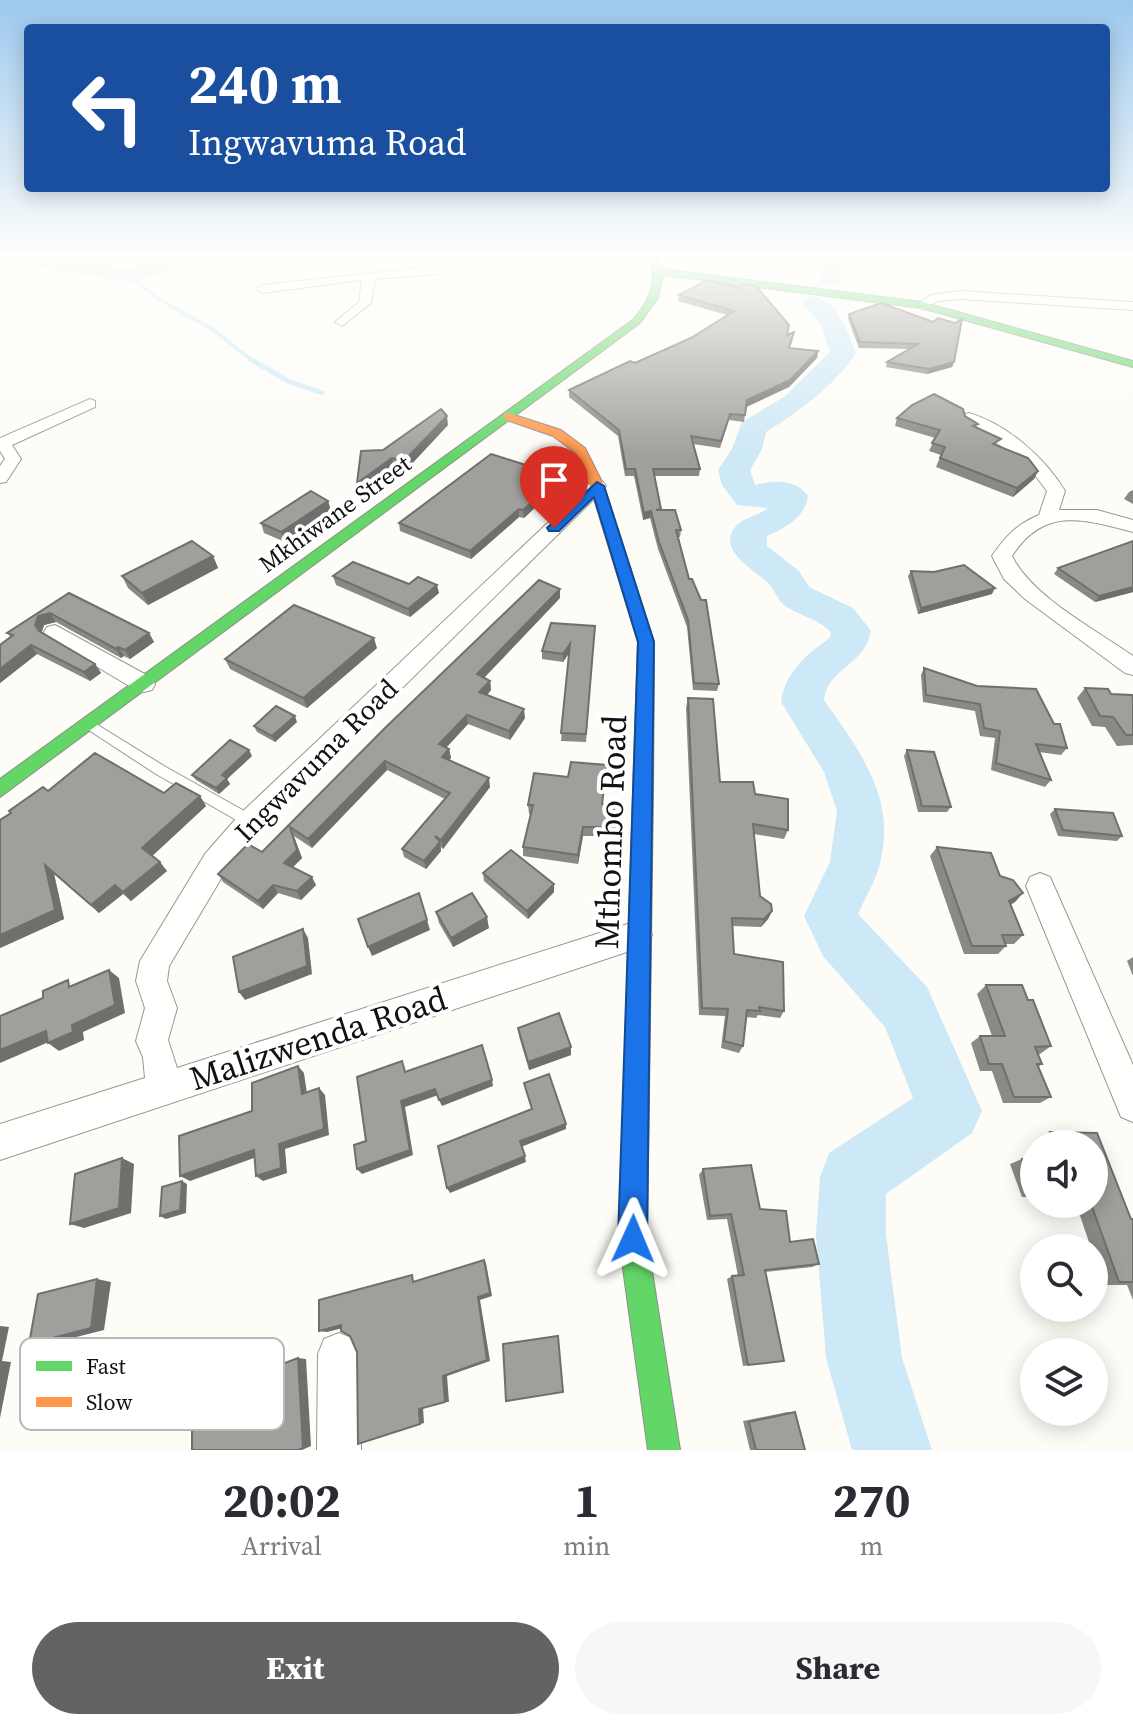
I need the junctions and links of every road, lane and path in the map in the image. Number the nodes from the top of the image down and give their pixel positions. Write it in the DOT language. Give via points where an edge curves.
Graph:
graph roads {
  1 [pos="635,323"];
  2 [pos="985,323"];
  3 [pos="1133,364"];
  4 [pos="90,404"];
  5 [pos="508,417"];
  6 [pos="969,418"];
  7 [pos="0,445"];
  8 [pos="0,478"];
  9 [pos="597,486"];
  10 [pos="1047,517"];
  11 [pos="1133,526"];
  12 [pos="55,632"];
  13 [pos="1133,667"];
  14 [pos="144,684"];
  15 [pos="88,724"];
  16 [pos="0,789"];
  17 [pos="250,821"];
  18 [pos="1040,886"];
  19 [pos="637,935"];
  20 [pos="163,1088"];
  21 [pos="1133,1105"];
  22 [pos="0,1142"];
  23 [pos="339,1354"];
  24 [pos="339,1450"];
  25 [pos="664,1450"];
  1 -- 5 [label="street, Mkhiwane Street"];
  2 -- 3 [label="street"];
  4 -- 7 [label="street"];
  5 -- 9 [label="street, Mthombo Road" via="557,433 581,451"];
  5 -- 14 [label="street, Mkhiwane Street"];
  6 -- 10 [label="street" via="1018,449 1051,480 1056,491"];
  7 -- 8 [label="street" via="13,459"];
  9 -- 17 [label="street, Ingwavuma Road"];
  9 -- 19 [label="street, Mthombo Road" via="646,642"];
  10 -- 11 [label="street" via="1076,513"];
  10 -- 13 [label="street" via="1010,541 1002,556 1011,575"];
  12 -- 14 [label="street"];
  14 -- 15 [label="street, Mkhiwane Street"];
  15 -- 16 [label="street, Mkhiwane Street"];
  15 -- 17 [label="lane"];
  17 -- 20 [label="street, Ingwavuma Road" via="195,892 151,974 150,986 161,1008 152,1041"];
  18 -- 21 [label="street"];
  19 -- 20 [label="street, Malizwenda Road"];
  19 -- 25 [label="street, Mthombo Road" via="633,1239"];
  20 -- 22 [label="street, Malizwenda Road"];
  23 -- 24 [label="street"];
}
